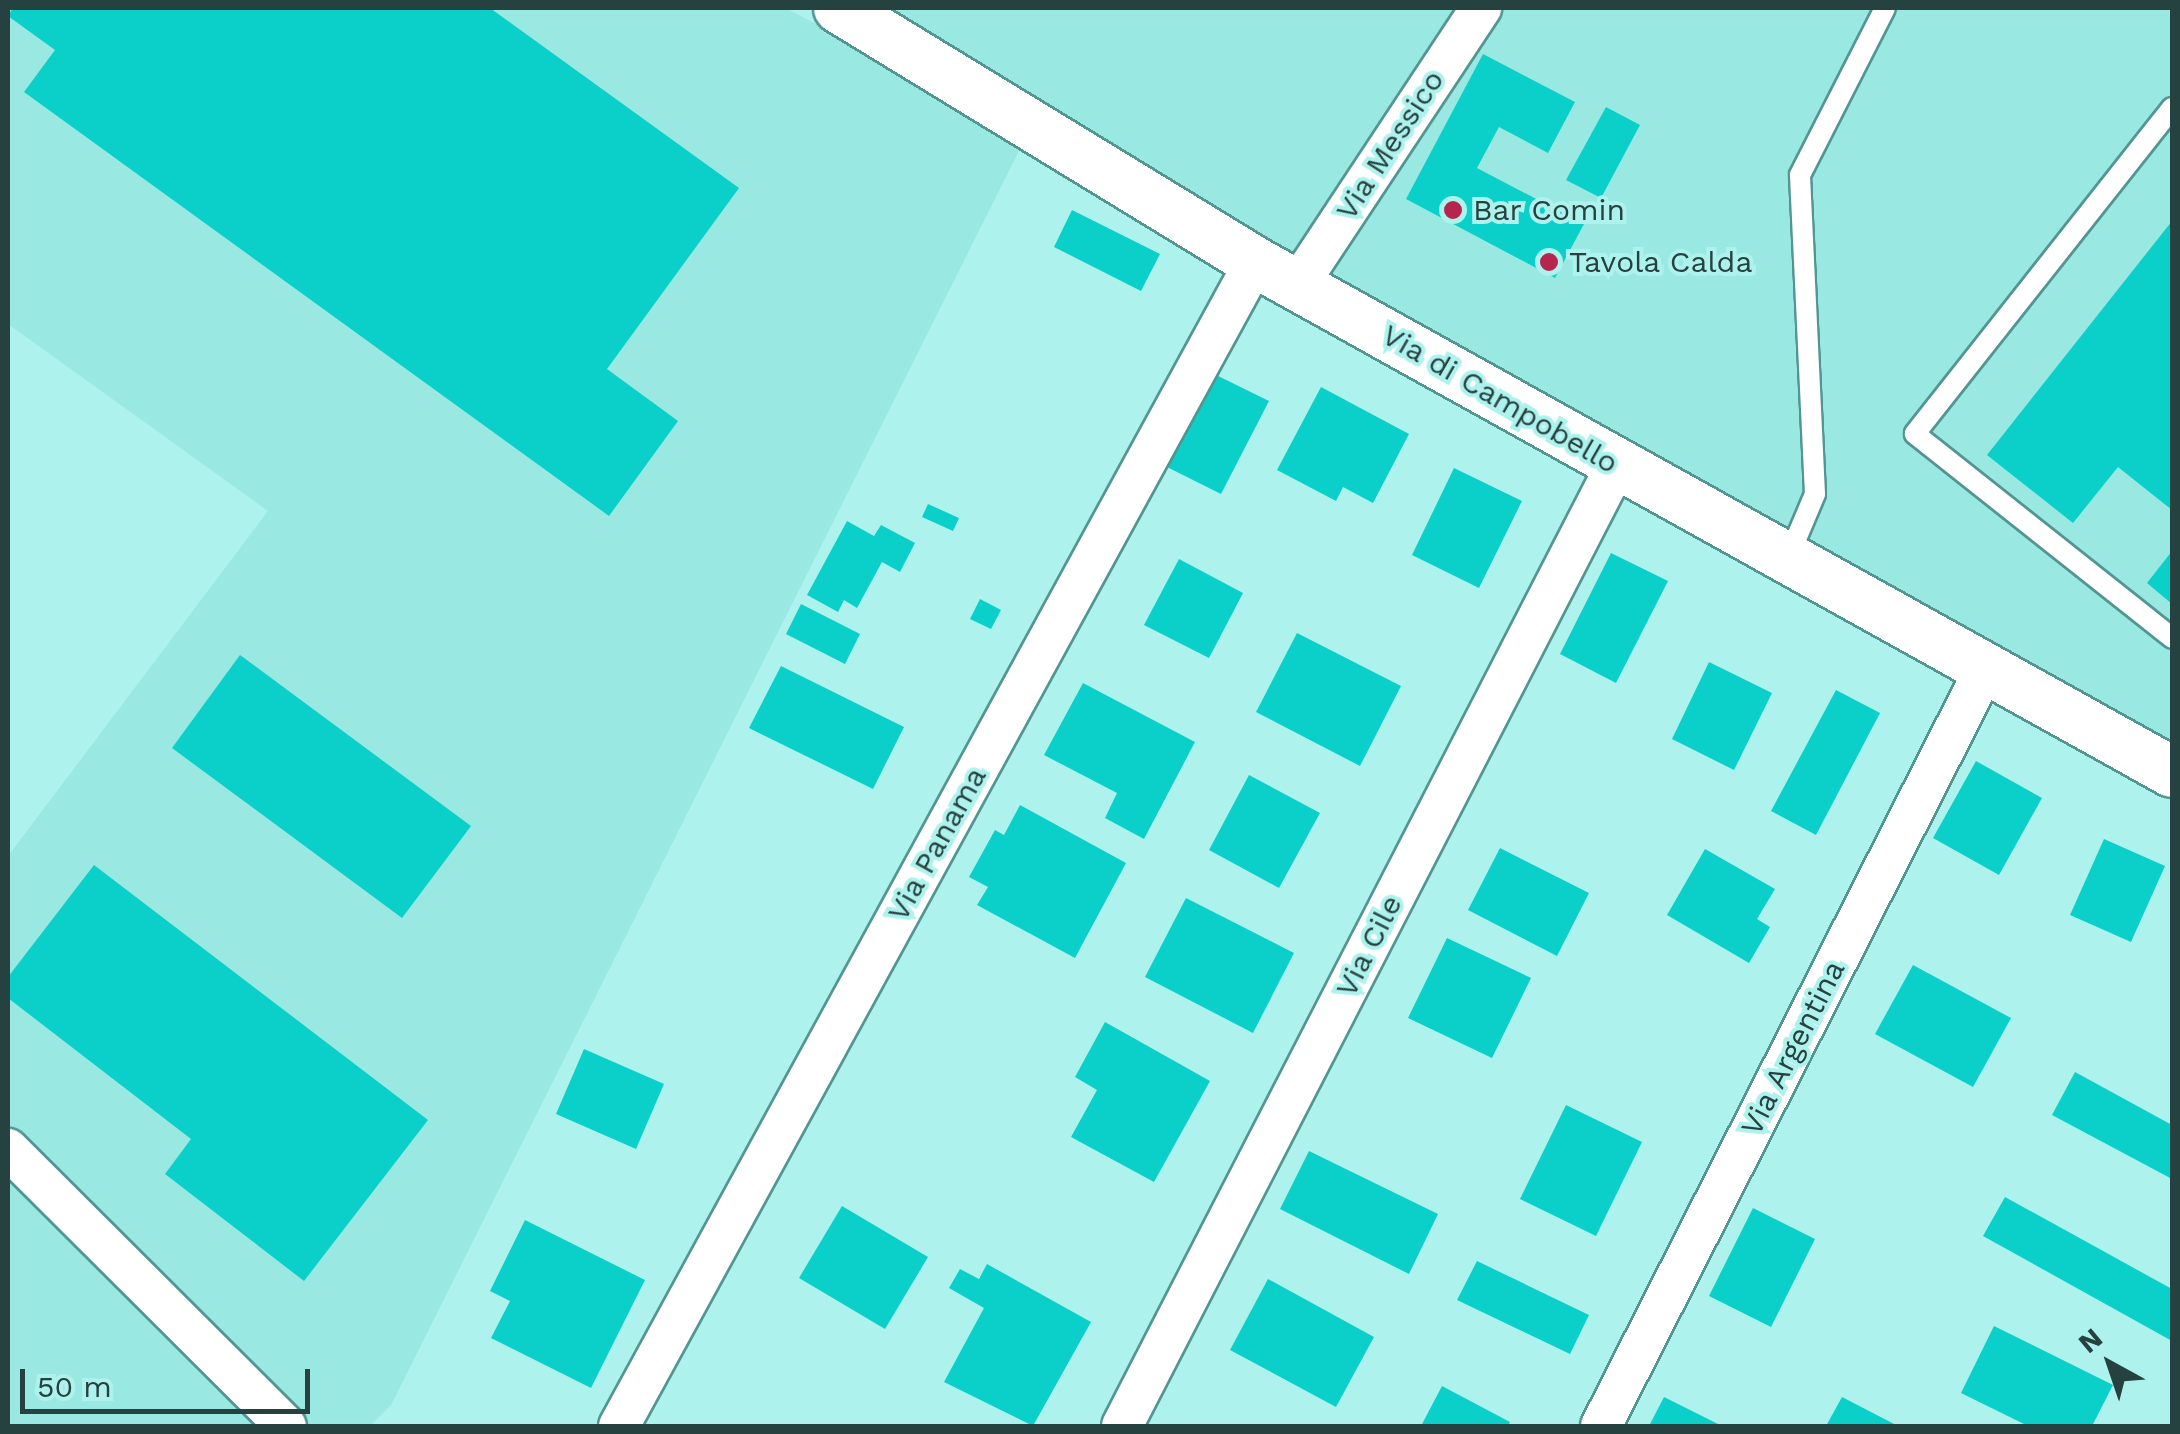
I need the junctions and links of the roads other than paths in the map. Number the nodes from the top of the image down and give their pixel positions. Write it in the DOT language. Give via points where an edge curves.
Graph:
graph roads {
  1 [pos="839,8"];
  2 [pos="1481,8"];
  3 [pos="1885,8"];
  4 [pos="2172,108"];
  5 [pos="1254,262"];
  6 [pos="1300,283"];
  7 [pos="1616,466"];
  8 [pos="1788,560"];
  9 [pos="2172,638"];
  10 [pos="1985,669"];
  11 [pos="2172,772"];
  12 [pos="8,1149"];
  13 [pos="286,1426"];
  14 [pos="620,1426"];
  15 [pos="1122,1426"];
  16 [pos="1602,1426"];
  1 -- 5 [label="street, Via di Campobello"];
  2 -- 6 [label="street, Via Messico"];
  3 -- 8 [label="lane" via="1800,175 1815,494"];
  4 -- 9 [label="lane" via="1915,434"];
  5 -- 6 [label="street, Via di Campobello"];
  5 -- 14 [label="street, Via Panama"];
  6 -- 7 [label="street, Via di Campobello"];
  7 -- 8 [label="street, Via di Campobello"];
  7 -- 15 [label="street, Via Cile"];
  8 -- 10 [label="street, Via di Campobello"];
  10 -- 11 [label="street, Via di Campobello"];
  10 -- 16 [label="street, Via Argentina"];
  12 -- 13 [label="street"];
}
